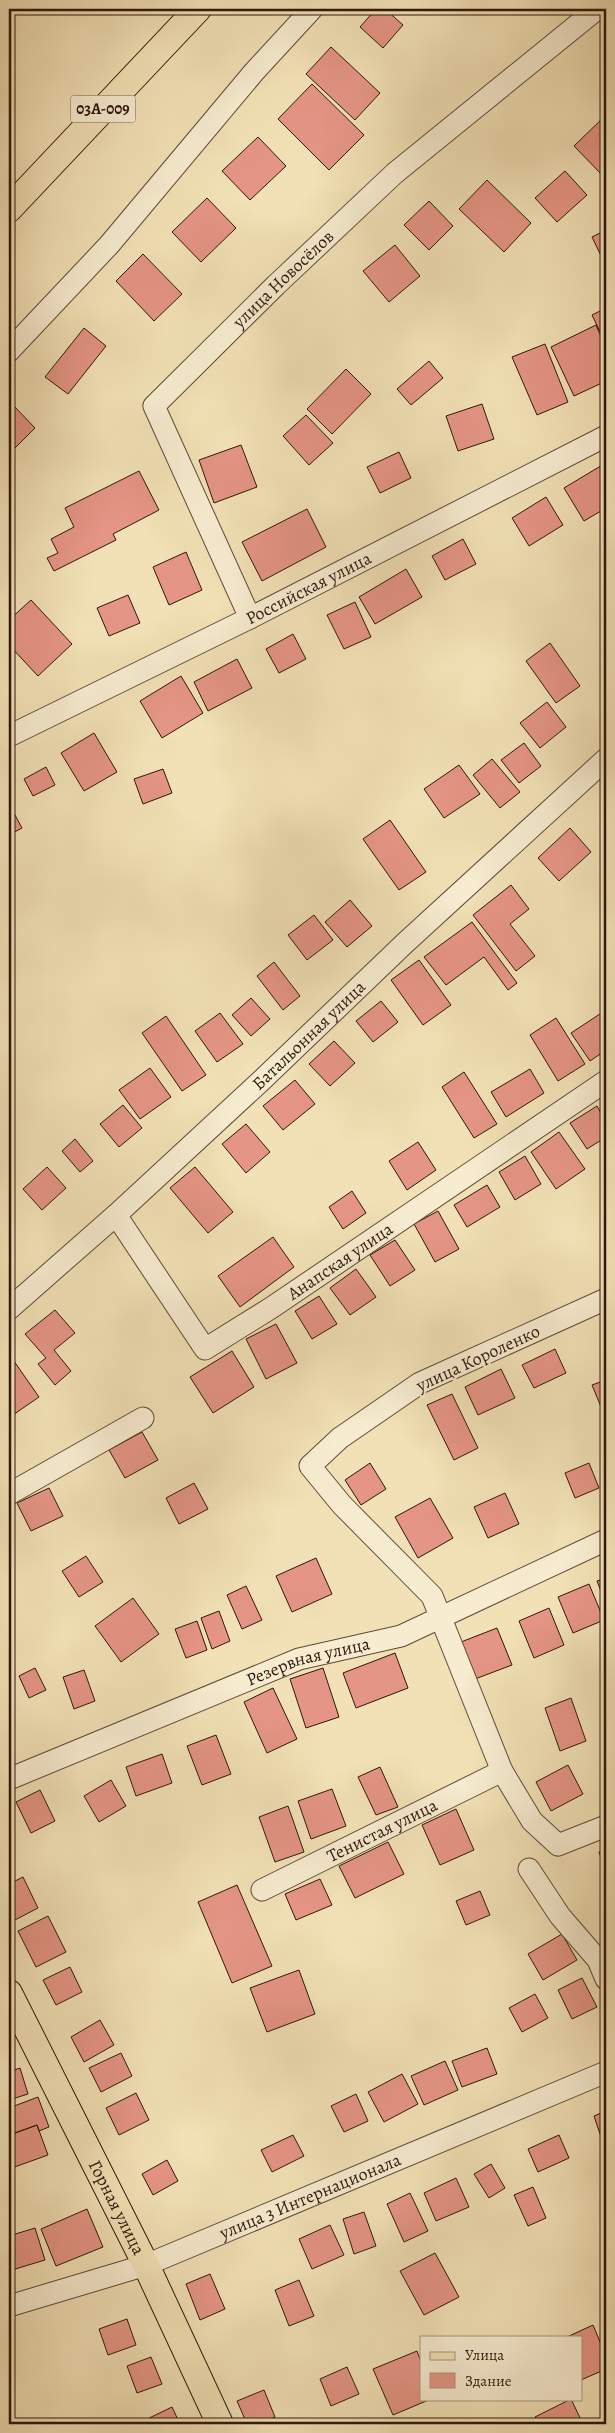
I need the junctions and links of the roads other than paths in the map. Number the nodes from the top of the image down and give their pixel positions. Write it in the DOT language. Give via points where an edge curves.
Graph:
graph roads {
  1 [pos="198,9"];
  2 [pos="312,9"];
  3 [pos="598,9"];
  4 [pos="9,209"];
  5 [pos="9,351"];
  6 [pos="606,436"];
  7 [pos="250,618"];
  8 [pos="9,736"];
  9 [pos="606,758"];
  10 [pos="606,1081"];
  11 [pos="116,1215"];
  12 [pos="606,1299"];
  13 [pos="9,1309"];
  14 [pos="143,1418"];
  15 [pos="9,1494"];
  16 [pos="606,1540"];
  17 [pos="439,1616"];
  18 [pos="502,1771"];
  19 [pos="9,1779"];
  20 [pos="606,1826"];
  21 [pos="529,1869"];
  22 [pos="262,1890"];
  23 [pos="606,1979"];
  24 [pos="9,1993"];
  25 [pos="606,2072"];
  26 [pos="146,2264"];
  27 [pos="9,2306"];
  28 [pos="220,2424"];
  1 -- 4 [label="main road, 03А-009"];
  2 -- 5 [label="street" via="254,72 109,245"];
  3 -- 7 [label="street, улица Новосёлов" via="395,173 154,406"];
  6 -- 7 [label="street, Российская улица"];
  7 -- 8 [label="street, Российская улица"];
  9 -- 11 [label="street, Батальонная улица"];
  10 -- 11 [label="street, Анапская улица" via="205,1349"];
  11 -- 13 [label="street, Батальонная улица"];
  12 -- 17 [label="street, улица Короленко" via="420,1383 340,1438 310,1466 342,1505 432,1596"];
  14 -- 15 [label="street"];
  16 -- 17 [label="street, Резервная улица"];
  17 -- 18 [label="street"];
  17 -- 19 [label="street, Резервная улица" via="401,1636 299,1660"];
  18 -- 20 [label="street" via="532,1820 558,1845"];
  18 -- 22 [label="street, Тенистая улица"];
  21 -- 23 [label="street" via="560,1916 598,1960"];
  24 -- 26 [label="main road, Горная улица"];
  25 -- 26 [label="street, улица 3 Интернационала"];
  26 -- 27 [label="street, улица 3 Интернационала"];
  26 -- 28 [label="main road, Горная улица"];
}
